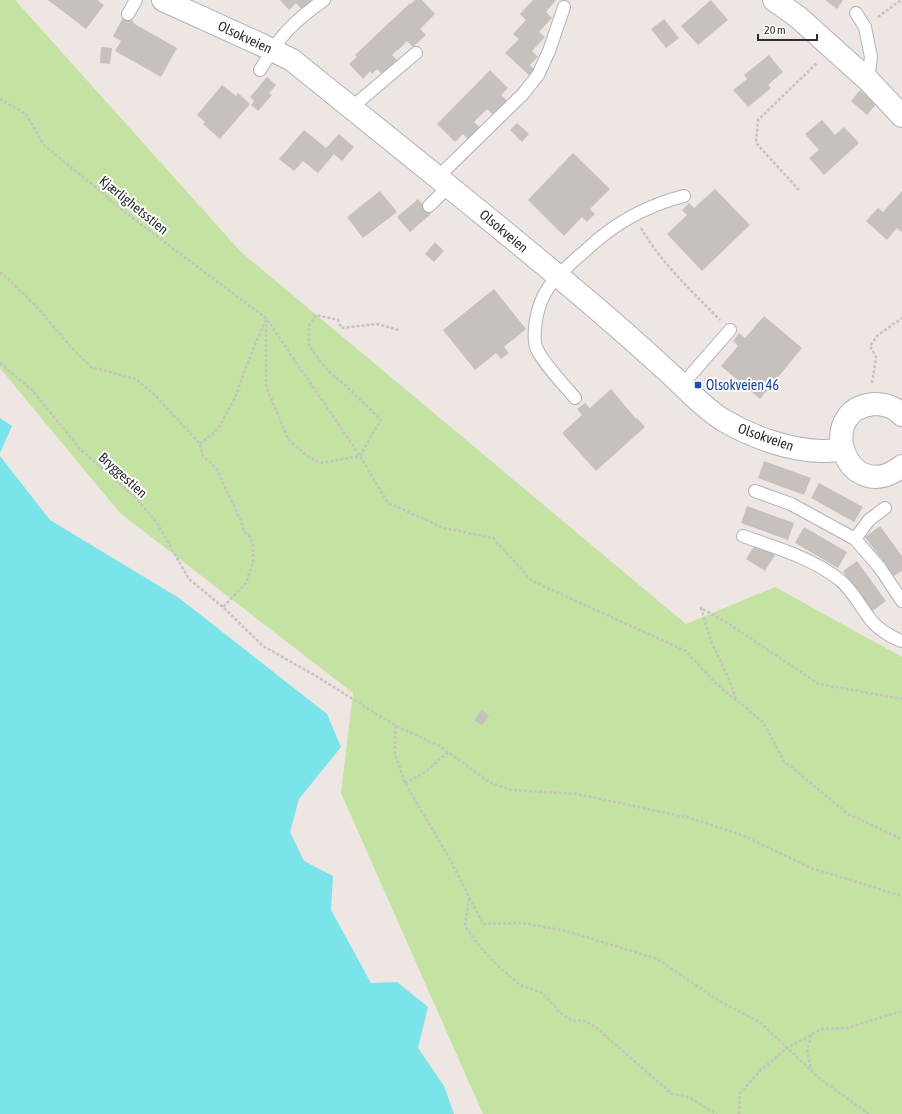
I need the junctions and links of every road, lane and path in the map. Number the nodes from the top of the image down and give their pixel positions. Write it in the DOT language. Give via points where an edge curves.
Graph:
graph roads {
  1 [pos="136,0"];
  2 [pos="324,0"];
  3 [pos="774,0"];
  4 [pos="168,1"];
  5 [pos="902,1"];
  6 [pos="564,7"];
  7 [pos="856,13"];
  8 [pos="128,14"];
  9 [pos="865,28"];
  10 [pos="833,48"];
  11 [pos="272,50"];
  12 [pos="416,54"];
  13 [pos="260,70"];
  14 [pos="868,80"];
  15 [pos="0,99"];
  16 [pos="351,108"];
  17 [pos="902,116"];
  18 [pos="443,182"];
  19 [pos="799,190"];
  20 [pos="684,196"];
  21 [pos="429,206"];
  22 [pos="634,216"];
  23 [pos="0,272"];
  24 [pos="558,276"];
  25 [pos="266,318"];
  26 [pos="902,318"];
  27 [pos="399,330"];
  28 [pos="730,330"];
  29 [pos="0,363"];
  30 [pos="682,385"];
  31 [pos="575,398"];
  32 [pos="868,405"];
  33 [pos="902,415"];
  34 [pos="200,444"];
  35 [pos="842,450"];
  36 [pos="360,456"];
  37 [pos="902,466"];
  38 [pos="755,491"];
  39 [pos="885,508"];
  40 [pos="743,536"];
  41 [pos="855,539"];
  42 [pos="902,601"];
  43 [pos="224,607"];
  44 [pos="902,641"];
  45 [pos="902,699"];
  46 [pos="736,700"];
  47 [pos="396,726"];
  48 [pos="448,752"];
  49 [pos="405,783"];
  50 [pos="902,839"];
  51 [pos="902,896"];
  52 [pos="469,897"];
  53 [pos="902,1011"];
  54 [pos="811,1035"];
  55 [pos="787,1048"];
  56 [pos="812,1072"];
  57 [pos="716,1114"];
  58 [pos="740,1114"];
  59 [pos="869,1114"];
  1 -- 8 [label="lane"];
  2 -- 11 [label="lane" via="294,23"];
  3 -- 10 [label="street"];
  4 -- 11 [label="street, Olsokveien"];
  5 -- 9 [label="path"];
  6 -- 18 [label="lane" via="538,75"];
  7 -- 9 [label="lane"];
  9 -- 14 [label="lane" via="870,57"];
  10 -- 14 [label="street"];
  10 -- 19 [label="path" via="758,120 756,143"];
  11 -- 13 [label="lane"];
  11 -- 16 [label="street, Olsokveien" via="292,60"];
  12 -- 16 [label="lane"];
  14 -- 17 [label="street"];
  15 -- 25 [label="path, Kjærlighetsstien" via="26,114 44,145 129,216"];
  16 -- 18 [label="street, Olsokveien"];
  18 -- 21 [label="lane"];
  18 -- 24 [label="street, Olsokveien"];
  20 -- 22 [label="lane"];
  22 -- 24 [label="lane" via="605,234"];
  22 -- 28 [label="path" via="669,267"];
  23 -- 34 [label="path" via="36,306 91,366 136,379 156,396"];
  24 -- 30 [label="street, Olsokveien"];
  24 -- 31 [label="lane" via="541,299 534,335 541,356"];
  25 -- 34 [label="path" via="235,398 218,429"];
  25 -- 36 [label="path, Kjærlighetsstien"];
  25 -- 36 [label="path" via="266,386 288,439 307,456 321,463"];
  26 -- 32 [label="path" via="878,335 870,346 876,357"];
  27 -- 36 [label="path" via="377,324 341,328 338,320 316,315 308,326 309,346 328,372 381,420"];
  28 -- 30 [label="lane"];
  29 -- 43 [label="path, Bryggestien" via="32,390 81,450 136,498 157,523 189,579"];
  30 -- 35 [label="street, Olsokveien" via="701,403 742,431 797,448"];
  32 -- 33 [label="street" via="890,407"];
  32 -- 35 [label="street" via="848,417 840,438"];
  34 -- 43 [label="path" via="203,456 216,468 241,520 244,532 250,537 253,545 253,562 246,583"];
  35 -- 37 [label="street" via="847,461 856,470 867,475 885,475"];
  36 -- 46 [label="path, Kjærlighetsstien" via="388,503 444,528 493,538 532,581 686,651 715,684"];
  38 -- 41 [label="lane" via="791,504"];
  39 -- 41 [label="lane" via="869,520"];
  40 -- 44 [label="lane" via="796,555 823,568 853,593 876,626"];
  41 -- 42 [label="lane" via="880,568"];
  43 -- 47 [label="path, Bryggestien" via="263,646"];
  45 -- 46 [label="path" via="819,684 730,624 701,608 711,641"];
  46 -- 50 [label="path, Kjærlighetsstien" via="763,722 784,761 801,776 848,814"];
  47 -- 48 [label="path, Bryggestien"];
  47 -- 49 [label="path" via="396,754"];
  48 -- 49 [label="path" via="424,773"];
  48 -- 51 [label="path, Bryggestien" via="489,782 512,790 577,794 690,818 742,835 811,868"];
  49 -- 52 [label="path"];
  52 -- 55 [label="path" via="483,924 522,923 567,931 657,959 724,1004 760,1022"];
  52 -- 57 [label="path" via="465,926 498,966 520,985 542,993 560,1013 573,1021 582,1020 593,1025 672,1094 689,1098"];
  53 -- 54 [label="path" via="847,1028 822,1028"];
  54 -- 55 [label="path"];
  54 -- 56 [label="path" via="807,1052"];
  55 -- 56 [label="path"];
  55 -- 58 [label="path" via="740,1092"];
  56 -- 59 [label="path"];
}
